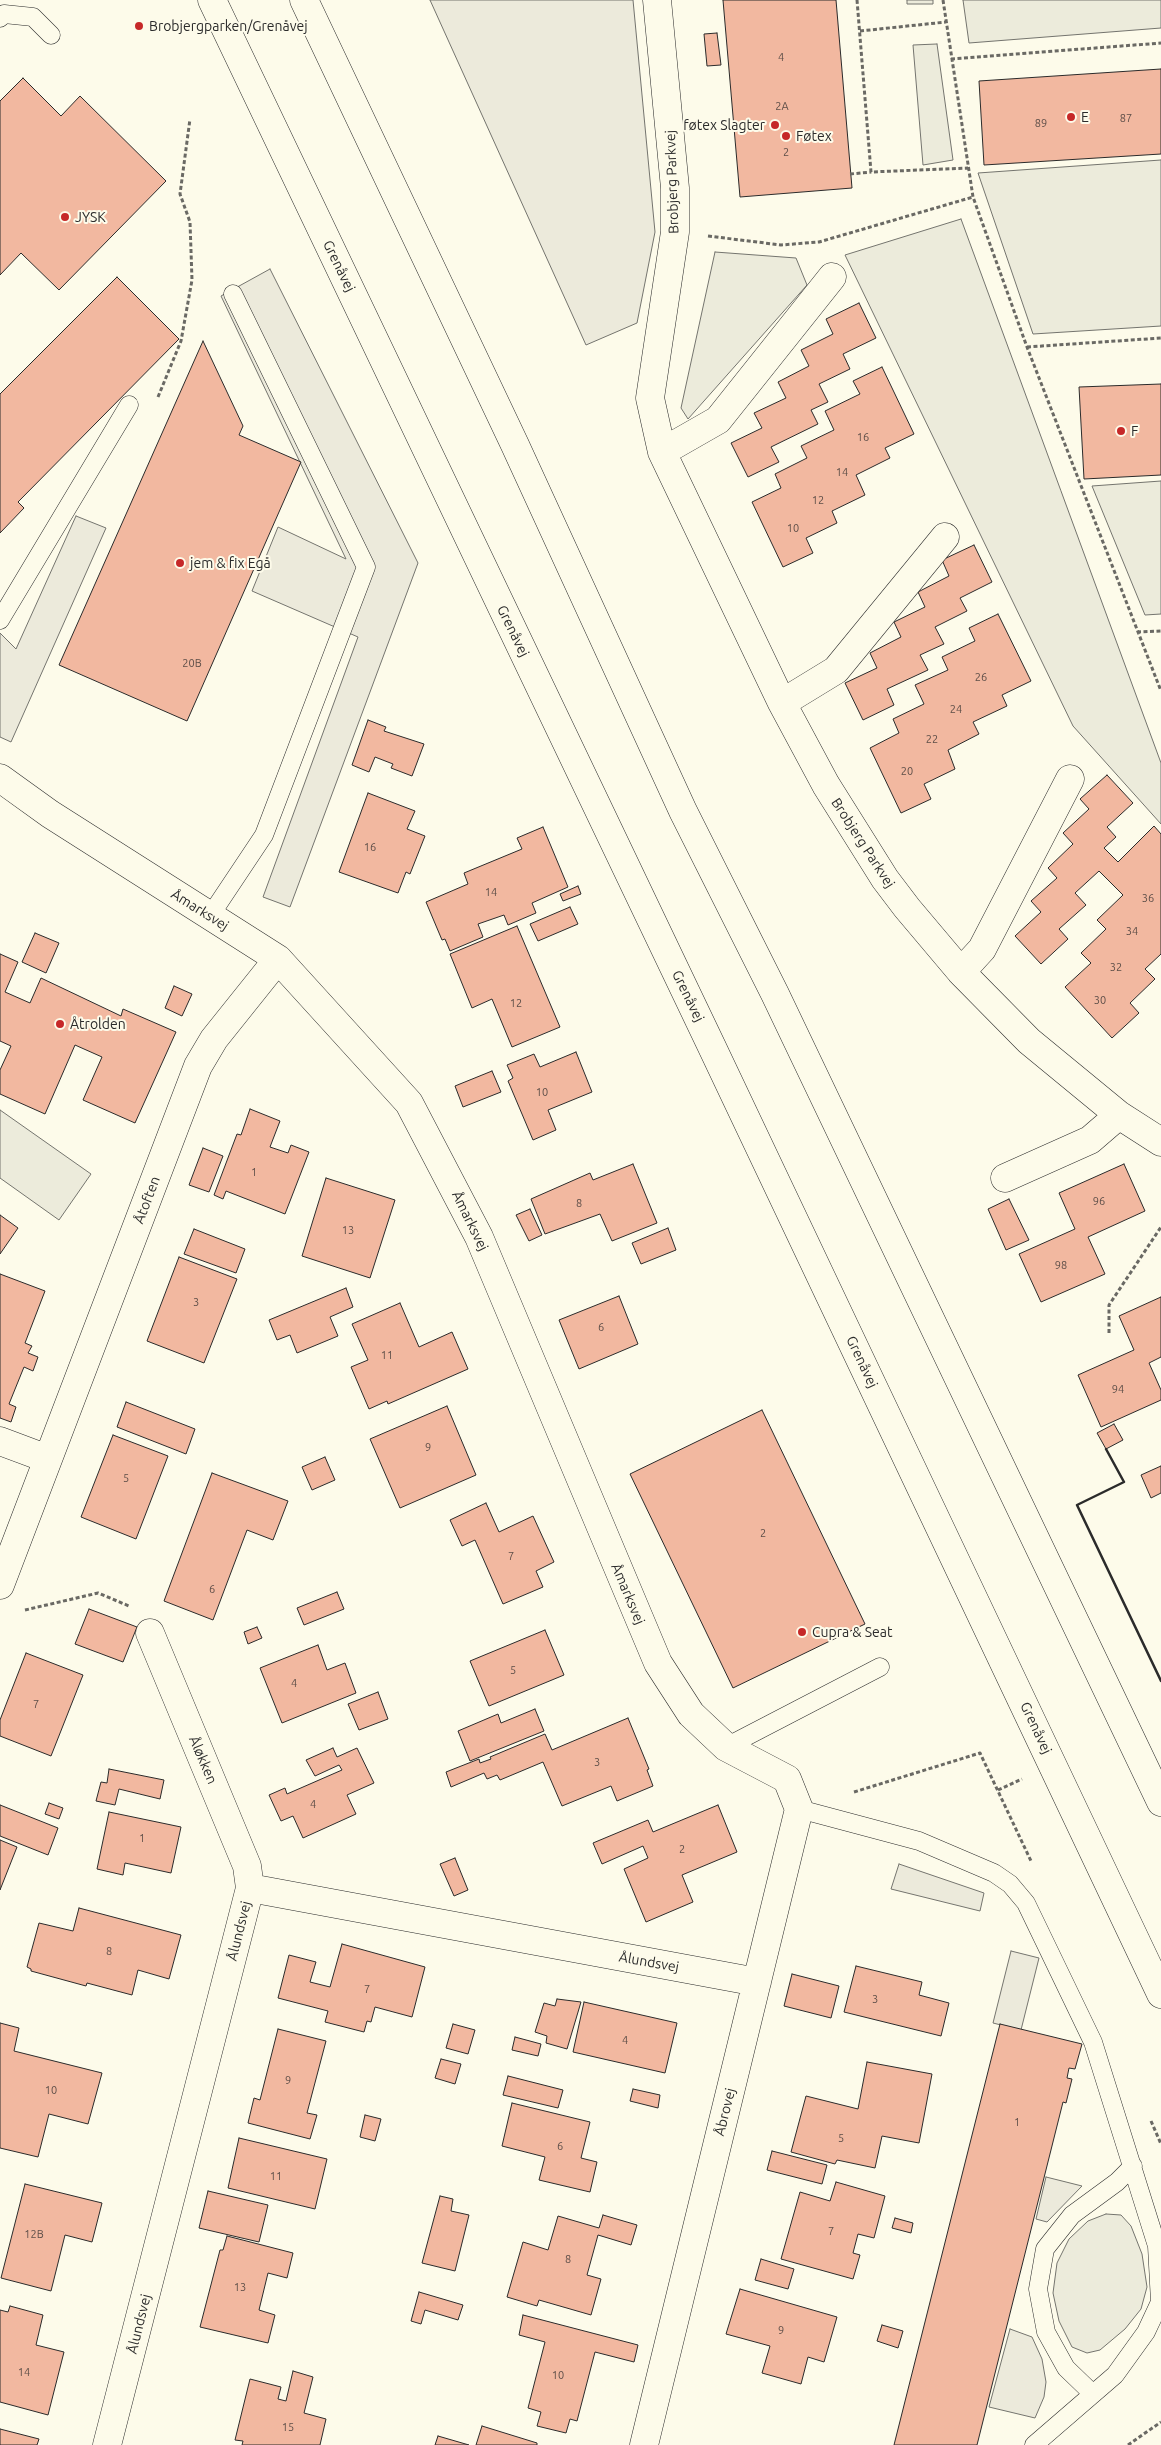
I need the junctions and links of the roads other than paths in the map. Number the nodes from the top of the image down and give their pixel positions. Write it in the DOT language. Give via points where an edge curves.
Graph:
graph roads {
  1 [pos="212,0"];
  2 [pos="304,0"];
  3 [pos="657,0"];
  4 [pos="0,18"];
  5 [pos="51,35"];
  6 [pos="832,277"];
  7 [pos="233,294"];
  8 [pos="129,405"];
  9 [pos="662,452"];
  10 [pos="946,537"];
  11 [pos="0,620"];
  12 [pos="782,703"];
  13 [pos="0,778"];
  14 [pos="1070,779"];
  15 [pos="210,916"];
  16 [pos="278,959"];
  17 [pos="961,972"];
  18 [pos="1119,1115"];
  19 [pos="1161,1142"];
  20 [pos="1005,1178"];
  21 [pos="0,1441"];
  22 [pos="48,1459"];
  23 [pos="0,1585"];
  24 [pos="150,1633"];
  25 [pos="880,1667"];
  26 [pos="726,1747"];
  27 [pos="1161,1802"];
  28 [pos="799,1809"];
  29 [pos="250,1888"];
  30 [pos="757,1982"];
  31 [pos="1161,1994"];
  32 [pos="1133,2166"];
  33 [pos="1093,2394"];
  34 [pos="107,2445"];
  35 [pos="644,2445"];
  36 [pos="1034,2445"];
  1 -- 31 [label="street, Grenåvej"];
  2 -- 27 [label="street" via="684,811 775,994"];
  3 -- 9 [label="street, Brobjerg Parkvej" via="675,188 675,232 650,398"];
  4 -- 5 [label="lane" via="4,14 33,17"];
  6 -- 9 [label="street" via="718,420"];
  7 -- 15 [label="lane" via="366,567 264,835"];
  8 -- 11 [label="lane"];
  9 -- 12 [label="street, Brobjerg Parkvej"];
  10 -- 12 [label="street" via="836,670"];
  12 -- 17 [label="street, Brobjerg Parkvej" via="826,785 885,879"];
  13 -- 15 [label="street, Åmarksvej" via="50,814"];
  14 -- 17 [label="street" via="982,950"];
  15 -- 16 [label="street, Åmarksvej"];
  16 -- 22 [label="street, Åtoften" via="214,1039 198,1066"];
  16 -- 26 [label="street, Åmarksvej" via="409,1104 479,1237 658,1664 691,1714"];
  17 -- 18 [label="street, Brobjerg Parkvej" via="1029,1041"];
  18 -- 19 [label="street, Brobjerg Parkvej"];
  18 -- 20 [label="street" via="1090,1140"];
  21 -- 22 [label="street"];
  22 -- 23 [label="street, Åtoften"];
  24 -- 29 [label="street, Åløkken" via="247,1866"];
  25 -- 26 [label="lane"];
  26 -- 28 [label="street, Åmarksvej" via="787,1779"];
  28 -- 30 [label="street, Åbrovej"];
  28 -- 32 [label="lane" via="919,1841 994,1873 1010,1884 1026,1903 1093,2042"];
  29 -- 30 [label="street, Ålundsvej"];
  29 -- 34 [label="street, Ålundsvej"];
  30 -- 35 [label="street, Åbrovej"];
  32 -- 33 [label="lane" via="1157,2246 1160,2302 1146,2332 1115,2375"];
  32 -- 33 [label="lane" via="1118,2182 1072,2215 1045,2249 1038,2289 1046,2332 1066,2368"];
  33 -- 36 [label="lane"];
}
